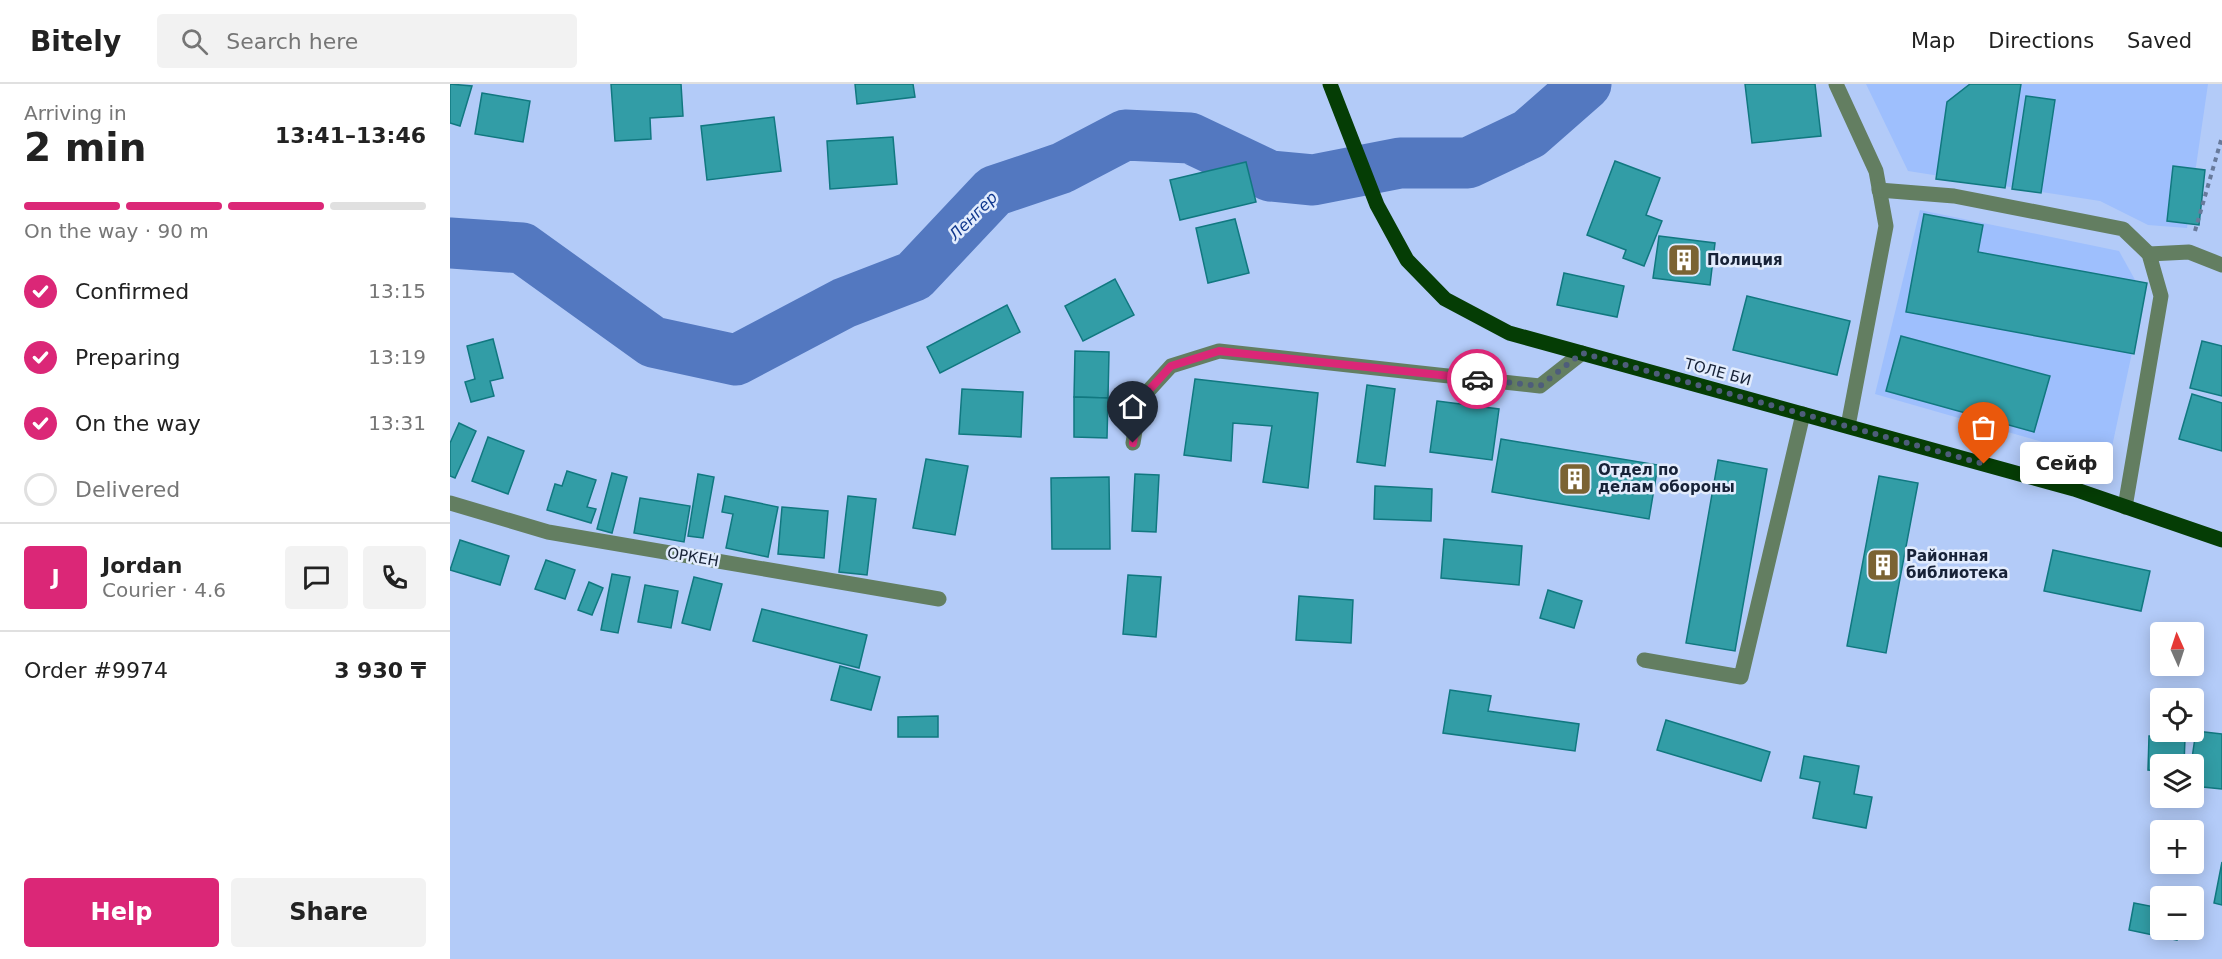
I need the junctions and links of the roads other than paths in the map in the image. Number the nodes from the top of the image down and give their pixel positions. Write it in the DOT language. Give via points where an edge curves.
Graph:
graph roads {
  1 [pos="1330,84"];
  2 [pos="1836,84"];
  3 [pos="1879,190"];
  4 [pos="2149,254"];
  5 [pos="2222,265"];
  6 [pos="1582,353"];
  7 [pos="1803,414"];
  8 [pos="1848,426"];
  9 [pos="1133,443"];
  10 [pos="450,503"];
  11 [pos="2124,507"];
  12 [pos="2222,540"];
  13 [pos="939,599"];
  14 [pos="1644,660"];
  1 -- 6 [label="main road, ТОЛЕ БИ" via="1377,205 1407,261 1445,299 1509,333"];
  2 -- 3 [label="street" via="1876,171"];
  3 -- 4 [label="street" via="1954,196 2123,229"];
  3 -- 8 [label="street" via="1886,226"];
  4 -- 5 [label="street" via="2189,252"];
  4 -- 11 [label="street" via="2161,296"];
  6 -- 7 [label="main road, ТОЛЕ БИ"];
  6 -- 9 [label="street" via="1540,386 1219,351 1171,366 1140,400"];
  7 -- 8 [label="main road, ТОЛЕ БИ"];
  7 -- 14 [label="street" via="1741,677"];
  8 -- 11 [label="main road, ТОЛЕ БИ" via="2074,489"];
  10 -- 13 [label="street, ОРКЕН" via="548,532"];
  11 -- 12 [label="main road, ТОЛЕ БИ"];
}
